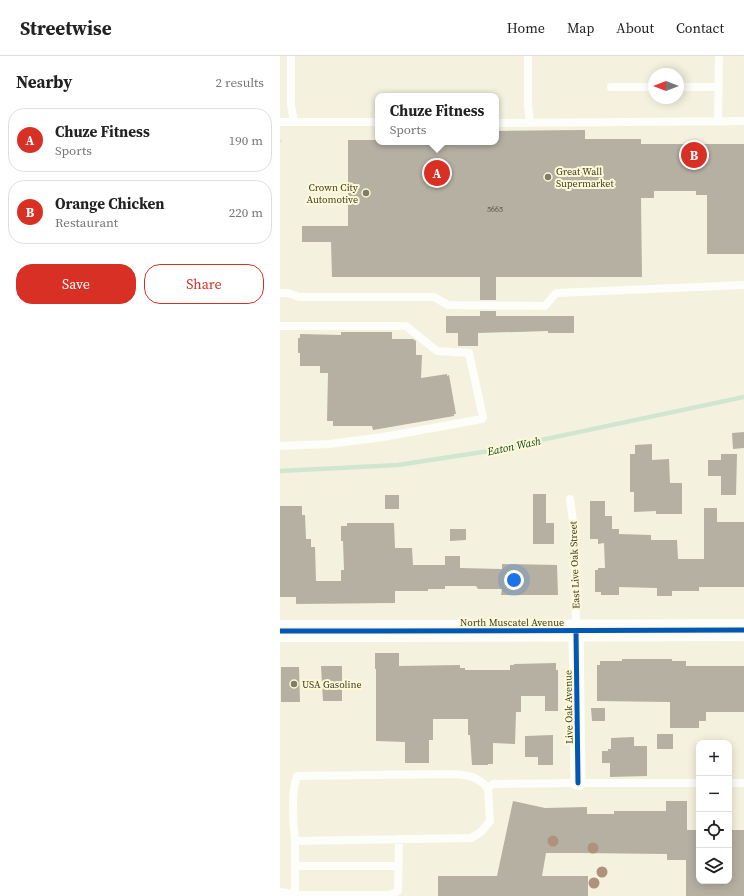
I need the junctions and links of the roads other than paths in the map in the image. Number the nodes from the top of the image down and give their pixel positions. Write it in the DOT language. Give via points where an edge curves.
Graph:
graph roads {
  1 [pos="292,56"];
  2 [pos="528,56"];
  3 [pos="719,56"];
  4 [pos="612,87"];
  5 [pos="648,87"];
  6 [pos="684,87"];
  7 [pos="719,87"];
  8 [pos="718,121"];
  9 [pos="744,121"];
  10 [pos="280,122"];
  11 [pos="294,122"];
  12 [pos="375,122"];
  13 [pos="499,122"];
  14 [pos="530,123"];
  15 [pos="744,285"];
  16 [pos="280,293"];
  17 [pos="280,326"];
  18 [pos="280,446"];
  19 [pos="570,499"];
  20 [pos="280,630"];
  21 [pos="744,630"];
  22 [pos="576,631"];
  23 [pos="578,782"];
  24 [pos="696,782"];
  25 [pos="732,782"];
  26 [pos="744,782"];
  27 [pos="488,788"];
  28 [pos="399,839"];
  29 [pos="295,841"];
  30 [pos="295,866"];
  31 [pos="398,866"];
  32 [pos="280,892"];
  33 [pos="295,894"];
  1 -- 11 [label="lane" via="291,105"];
  2 -- 14 [label="lane"];
  3 -- 7 [label="lane"];
  4 -- 5 [label="lane"];
  6 -- 7 [label="lane"];
  7 -- 8 [label="lane"];
  8 -- 9 [label="lane"];
  8 -- 14 [label="lane"];
  10 -- 11 [label="lane"];
  11 -- 12 [label="lane"];
  13 -- 14 [label="lane"];
  15 -- 16 [label="lane" via="556,293 545,306 448,305 434,297 299,297"];
  17 -- 18 [label="lane" via="406,326 437,351 469,353 483,417 383,437 329,444"];
  19 -- 22 [label="lane, East Live Oak Street" via="575,536"];
  20 -- 22 [label="street, North Muscatel Avenue"];
  21 -- 22 [label="street, North Muscatel Avenue"];
  22 -- 23 [label="street, Live Oak Avenue"];
  23 -- 24 [label="lane"];
  23 -- 27 [label="lane" via="493,784"];
  25 -- 26 [label="lane"];
  27 -- 28 [label="lane" via="490,822 471,838"];
  27 -- 29 [label="lane" via="471,776 448,774 297,776 294,784"];
  28 -- 29 [label="lane"];
  28 -- 31 [label="lane"];
  29 -- 30 [label="lane"];
  30 -- 31 [label="lane"];
  30 -- 33 [label="lane"];
  31 -- 33 [label="lane" via="398,891 390,895"];
  32 -- 33 [label="lane"];
}
